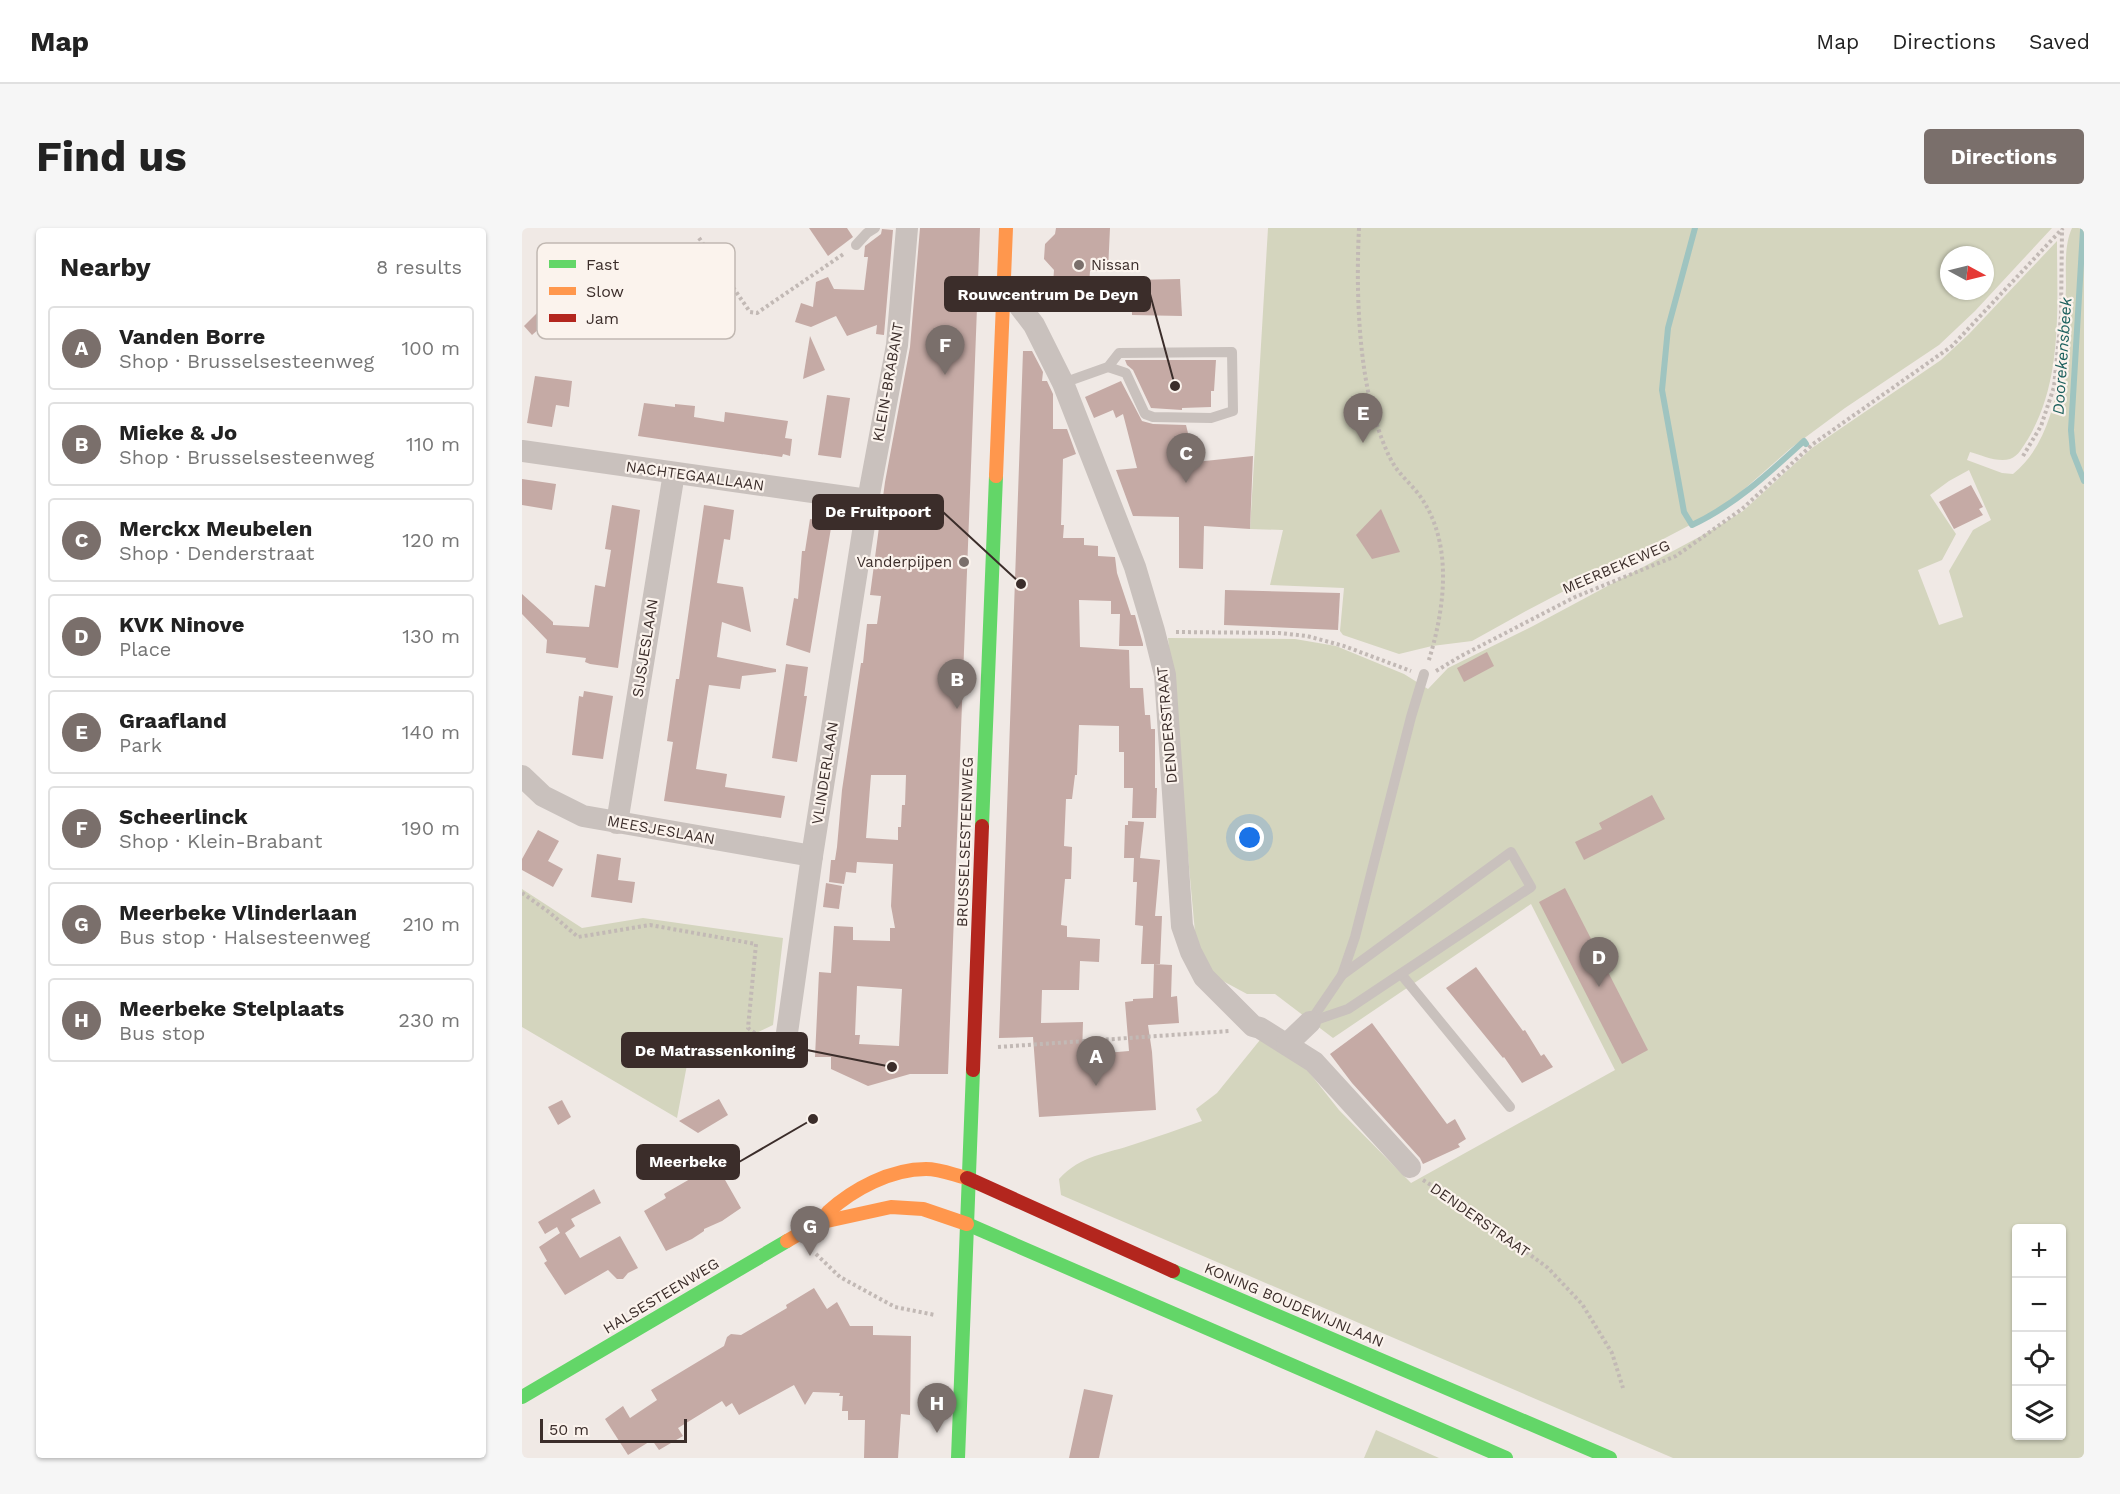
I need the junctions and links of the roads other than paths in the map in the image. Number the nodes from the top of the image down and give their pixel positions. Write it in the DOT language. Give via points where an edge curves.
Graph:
graph roads {
  1 [pos="875,228"];
  2 [pos="907,228"];
  3 [pos="1006,228"];
  4 [pos="856,245"];
  5 [pos="1005,287"];
  6 [pos="1108,367"];
  7 [pos="1063,383"];
  8 [pos="522,452"];
  9 [pos="674,473"];
  10 [pos="868,500"];
  11 [pos="1424,674"];
  12 [pos="522,776"];
  13 [pos="617,823"];
  14 [pos="812,856"];
  15 [pos="1401,974"];
  16 [pos="1342,975"];
  17 [pos="1310,1022"];
  18 [pos="1287,1044"];
  19 [pos="780,1048"];
  20 [pos="1510,1107"];
  21 [pos="1410,1167"];
  22 [pos="967,1178"];
  23 [pos="967,1224"];
  24 [pos="813,1226"];
  25 [pos="522,1397"];
  26 [pos="958,1458"];
  27 [pos="1506,1458"];
  28 [pos="1610,1458"];
  1 -- 4 [label="lane"];
  2 -- 10 [label="street, KLEIN-BRABANT" via="897,345"];
  3 -- 5 [label="main road, BRUSSELSESTEENWEG"];
  5 -- 7 [label="street, DENDERSTRAAT" via="1034,325"];
  5 -- 22 [label="main road, BRUSSELSESTEENWEG"];
  6 -- 6 [label="lane" via="1119,353 1232,352 1233,411 1211,417 1153,417 1145,414 1126,373"];
  6 -- 7 [label="lane"];
  7 -- 18 [label="street, DENDERSTRAAT" via="1135,567 1164,675 1182,926 1204,977 1253,1026"];
  8 -- 9 [label="street, NACHTEGAALLAAN"];
  9 -- 10 [label="street, NACHTEGAALLAAN"];
  9 -- 13 [label="street, SIJSJESLAAN"];
  10 -- 14 [label="street, VLINDERLAAN"];
  11 -- 16 [label="lane"];
  12 -- 13 [label="street, MEESJESLAAN" via="543,796 563,807"];
  13 -- 14 [label="street, MEESJESLAAN"];
  14 -- 19 [label="street, VLINDERLAAN"];
  15 -- 16 [label="lane" via="1531,887 1511,852"];
  15 -- 17 [label="lane" via="1348,1009"];
  15 -- 20 [label="lane"];
  16 -- 17 [label="lane"];
  17 -- 18 [label="street"];
  18 -- 21 [label="street, DENDERSTRAAT" via="1314,1062"];
  22 -- 23 [label="main road, BRUSSELSESTEENWEG"];
  22 -- 24 [label="main road, HALSESTEENWEG" via="926,1169 884,1177 835,1205"];
  22 -- 28 [label="main road, KONING BOUDEWIJNLAAN" via="1229,1297"];
  23 -- 24 [label="main road, HALSESTEENWEG" via="923,1209 891,1207"];
  23 -- 26 [label="main road, BRUSSELSESTEENWEG"];
  23 -- 27 [label="main road"];
  24 -- 25 [label="main road, HALSESTEENWEG"];
}
